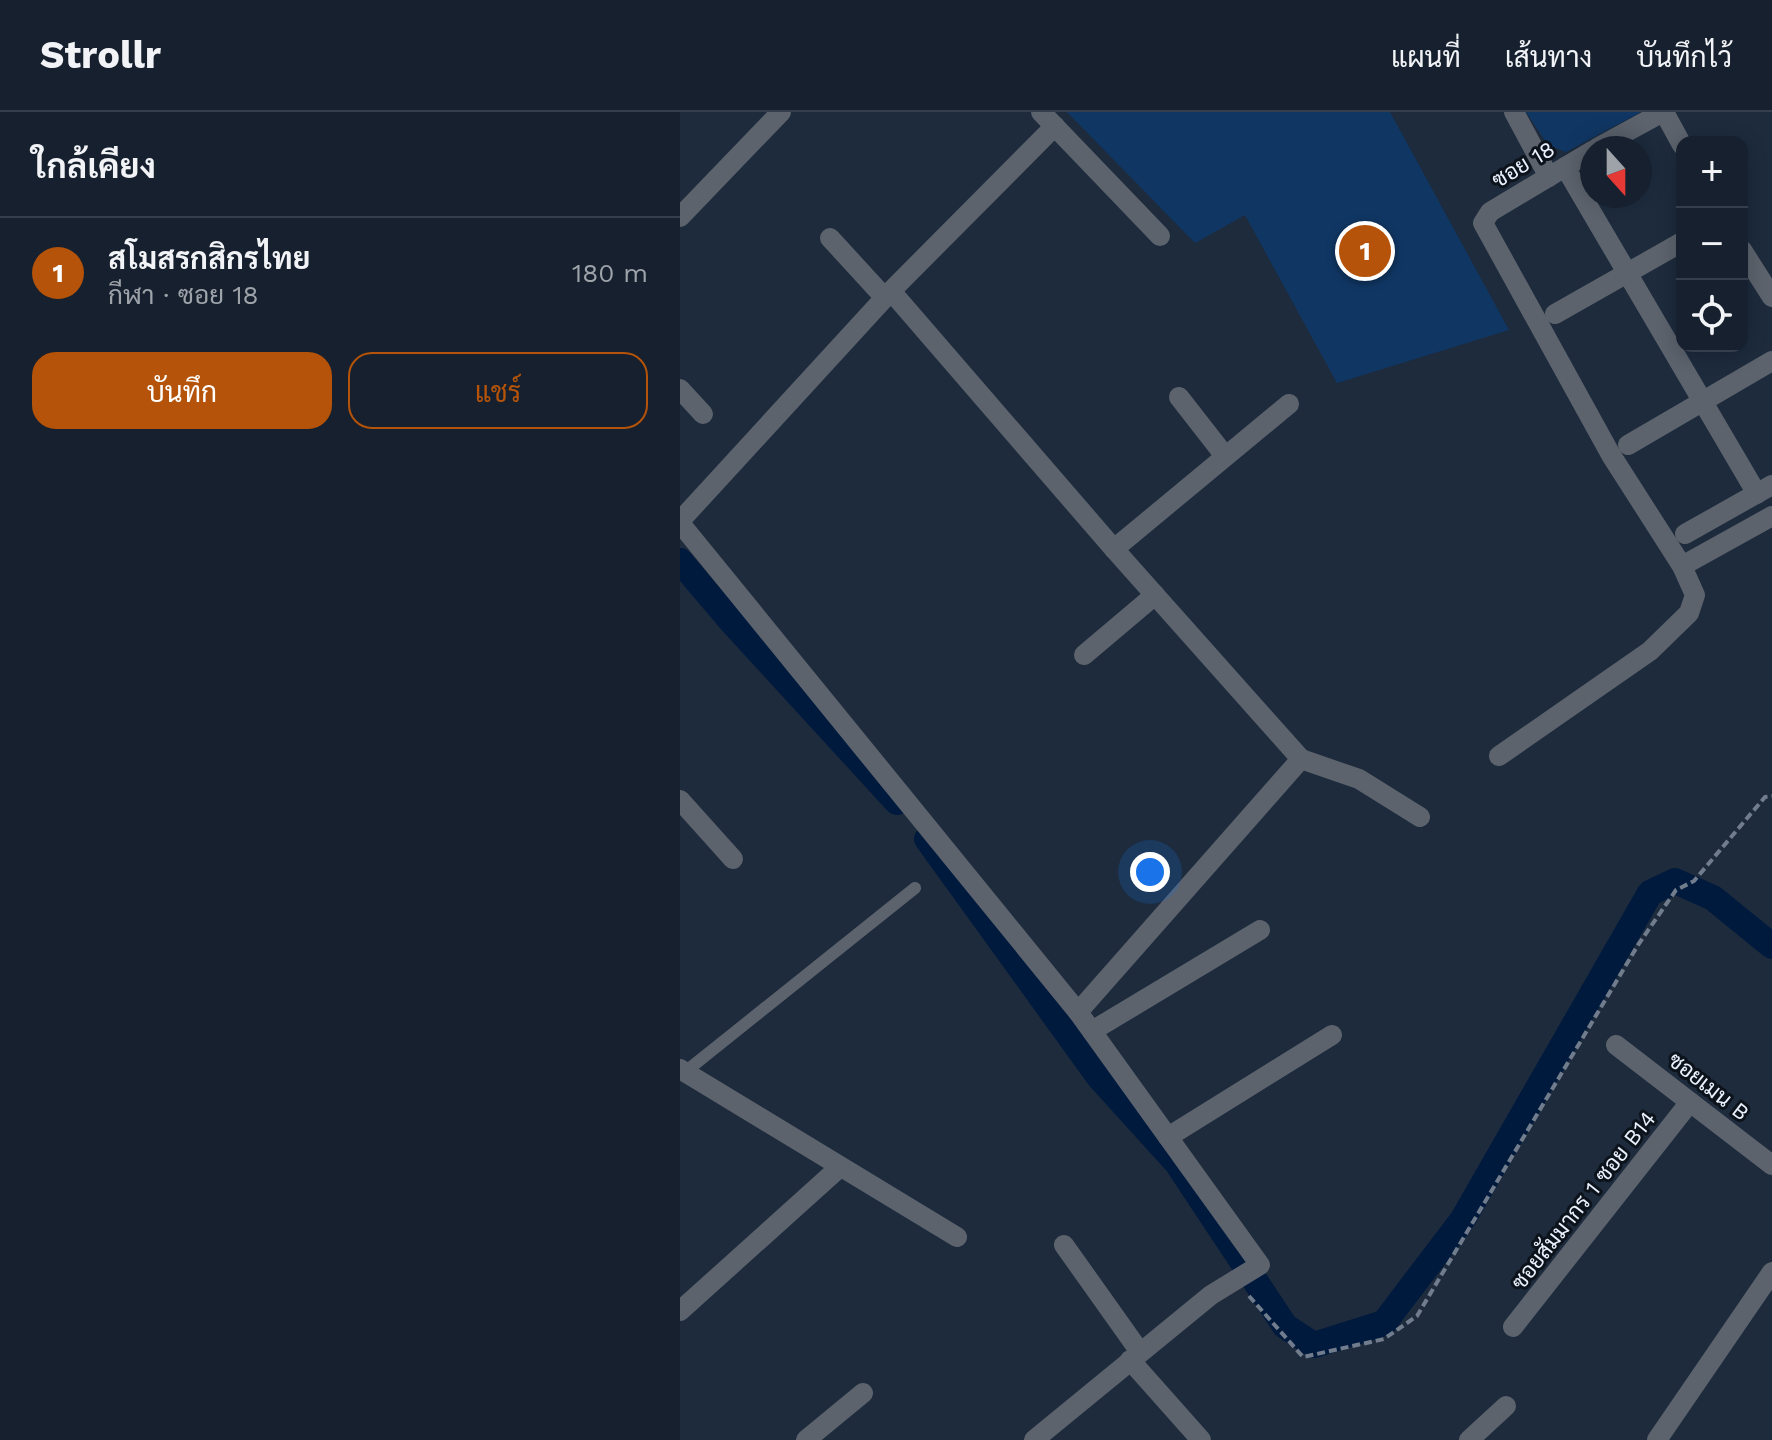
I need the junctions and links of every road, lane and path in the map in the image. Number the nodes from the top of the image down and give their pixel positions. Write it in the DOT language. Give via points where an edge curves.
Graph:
graph roads {
  1 [pos="781,112"];
  2 [pos="1514,112"];
  3 [pos="1664,112"];
  4 [pos="1048,119"];
  5 [pos="1619,136"];
  6 [pos="1677,136"];
  7 [pos="1580,158"];
  8 [pos="1557,172"];
  9 [pos="680,217"];
  10 [pos="1160,236"];
  11 [pos="830,238"];
  12 [pos="1676,245"];
  13 [pos="1748,259"];
  14 [pos="1628,273"];
  15 [pos="888,295"];
  16 [pos="1772,297"];
  17 [pos="1555,314"];
  18 [pos="1772,361"];
  19 [pos="680,389"];
  20 [pos="1179,397"];
  21 [pos="1703,402"];
  22 [pos="1289,404"];
  23 [pos="703,414"];
  24 [pos="1628,445"];
  25 [pos="1225,456"];
  26 [pos="1764,489"];
  27 [pos="1772,516"];
  28 [pos="680,522"];
  29 [pos="1685,534"];
  30 [pos="1114,549"];
  31 [pos="1682,566"];
  32 [pos="1155,595"];
  33 [pos="1084,655"];
  34 [pos="1499,756"];
  35 [pos="1301,759"];
  36 [pos="1772,796"];
  37 [pos="684,813"];
  38 [pos="1420,817"];
  39 [pos="733,859"];
  40 [pos="915,888"];
  41 [pos="1260,930"];
  42 [pos="1078,1012"];
  43 [pos="1092,1031"];
  44 [pos="1332,1035"];
  45 [pos="1616,1045"];
  46 [pos="682,1071"];
  47 [pos="1690,1102"];
  48 [pos="1168,1137"];
  49 [pos="1772,1165"];
  50 [pos="840,1167"];
  51 [pos="957,1237"];
  52 [pos="1064,1245"];
  53 [pos="1772,1272"];
  54 [pos="1234,1279"];
  55 [pos="680,1311"];
  56 [pos="1513,1327"];
  57 [pos="1135,1356"];
  58 [pos="863,1393"];
  59 [pos="1506,1406"];
  60 [pos="1189,1436"];
  61 [pos="806,1440"];
  62 [pos="1034,1440"];
  63 [pos="1469,1440"];
  64 [pos="1657,1440"];
  1 -- 9 [label="street"];
  2 -- 8 [label="street"];
  3 -- 5 [label="street, ซอย 18"];
  3 -- 6 [label="street"];
  4 -- 10 [label="street"];
  4 -- 15 [label="street"];
  7 -- 8 [label="street, ซอย 18"];
  8 -- 14 [label="street"];
  8 -- 31 [label="street, ซอย 18" via="1490,212 1483,223 1611,455"];
  11 -- 15 [label="street"];
  12 -- 14 [label="street"];
  13 -- 16 [label="street"];
  14 -- 17 [label="street"];
  14 -- 21 [label="street"];
  15 -- 28 [label="street"];
  15 -- 30 [label="street"];
  18 -- 21 [label="street"];
  19 -- 23 [label="street"];
  20 -- 25 [label="street"];
  21 -- 24 [label="street"];
  21 -- 26 [label="street"];
  22 -- 25 [label="street"];
  25 -- 30 [label="street"];
  26 -- 29 [label="street"];
  27 -- 31 [label="street"];
  28 -- 42 [label="street"];
  30 -- 32 [label="street"];
  31 -- 34 [label="street" via="1695,595 1689,613 1650,651"];
  32 -- 33 [label="street"];
  32 -- 35 [label="street"];
  35 -- 38 [label="street" via="1359,779"];
  35 -- 42 [label="street"];
  36 -- 54 [label="path" via="1765,797 1694,881 1676,890 1638,945 1417,1316 1384,1339 1303,1357"];
  37 -- 39 [label="street"];
  40 -- 46 [label="lane"];
  41 -- 43 [label="street"];
  42 -- 43 [label="street"];
  43 -- 48 [label="street"];
  44 -- 48 [label="street"];
  45 -- 47 [label="street, ซอยเมน B"];
  46 -- 50 [label="street"];
  47 -- 49 [label="street, ซอยเมน B"];
  47 -- 56 [label="street, ซอยสัมมากร 1 ซอย B14"];
  48 -- 54 [label="street" via="1260,1265"];
  50 -- 51 [label="street"];
  50 -- 55 [label="street"];
  52 -- 57 [label="street"];
  53 -- 64 [label="street"];
  54 -- 57 [label="street"];
  57 -- 60 [label="street"];
  57 -- 62 [label="street"];
  58 -- 61 [label="street"];
  59 -- 63 [label="street"];
}
